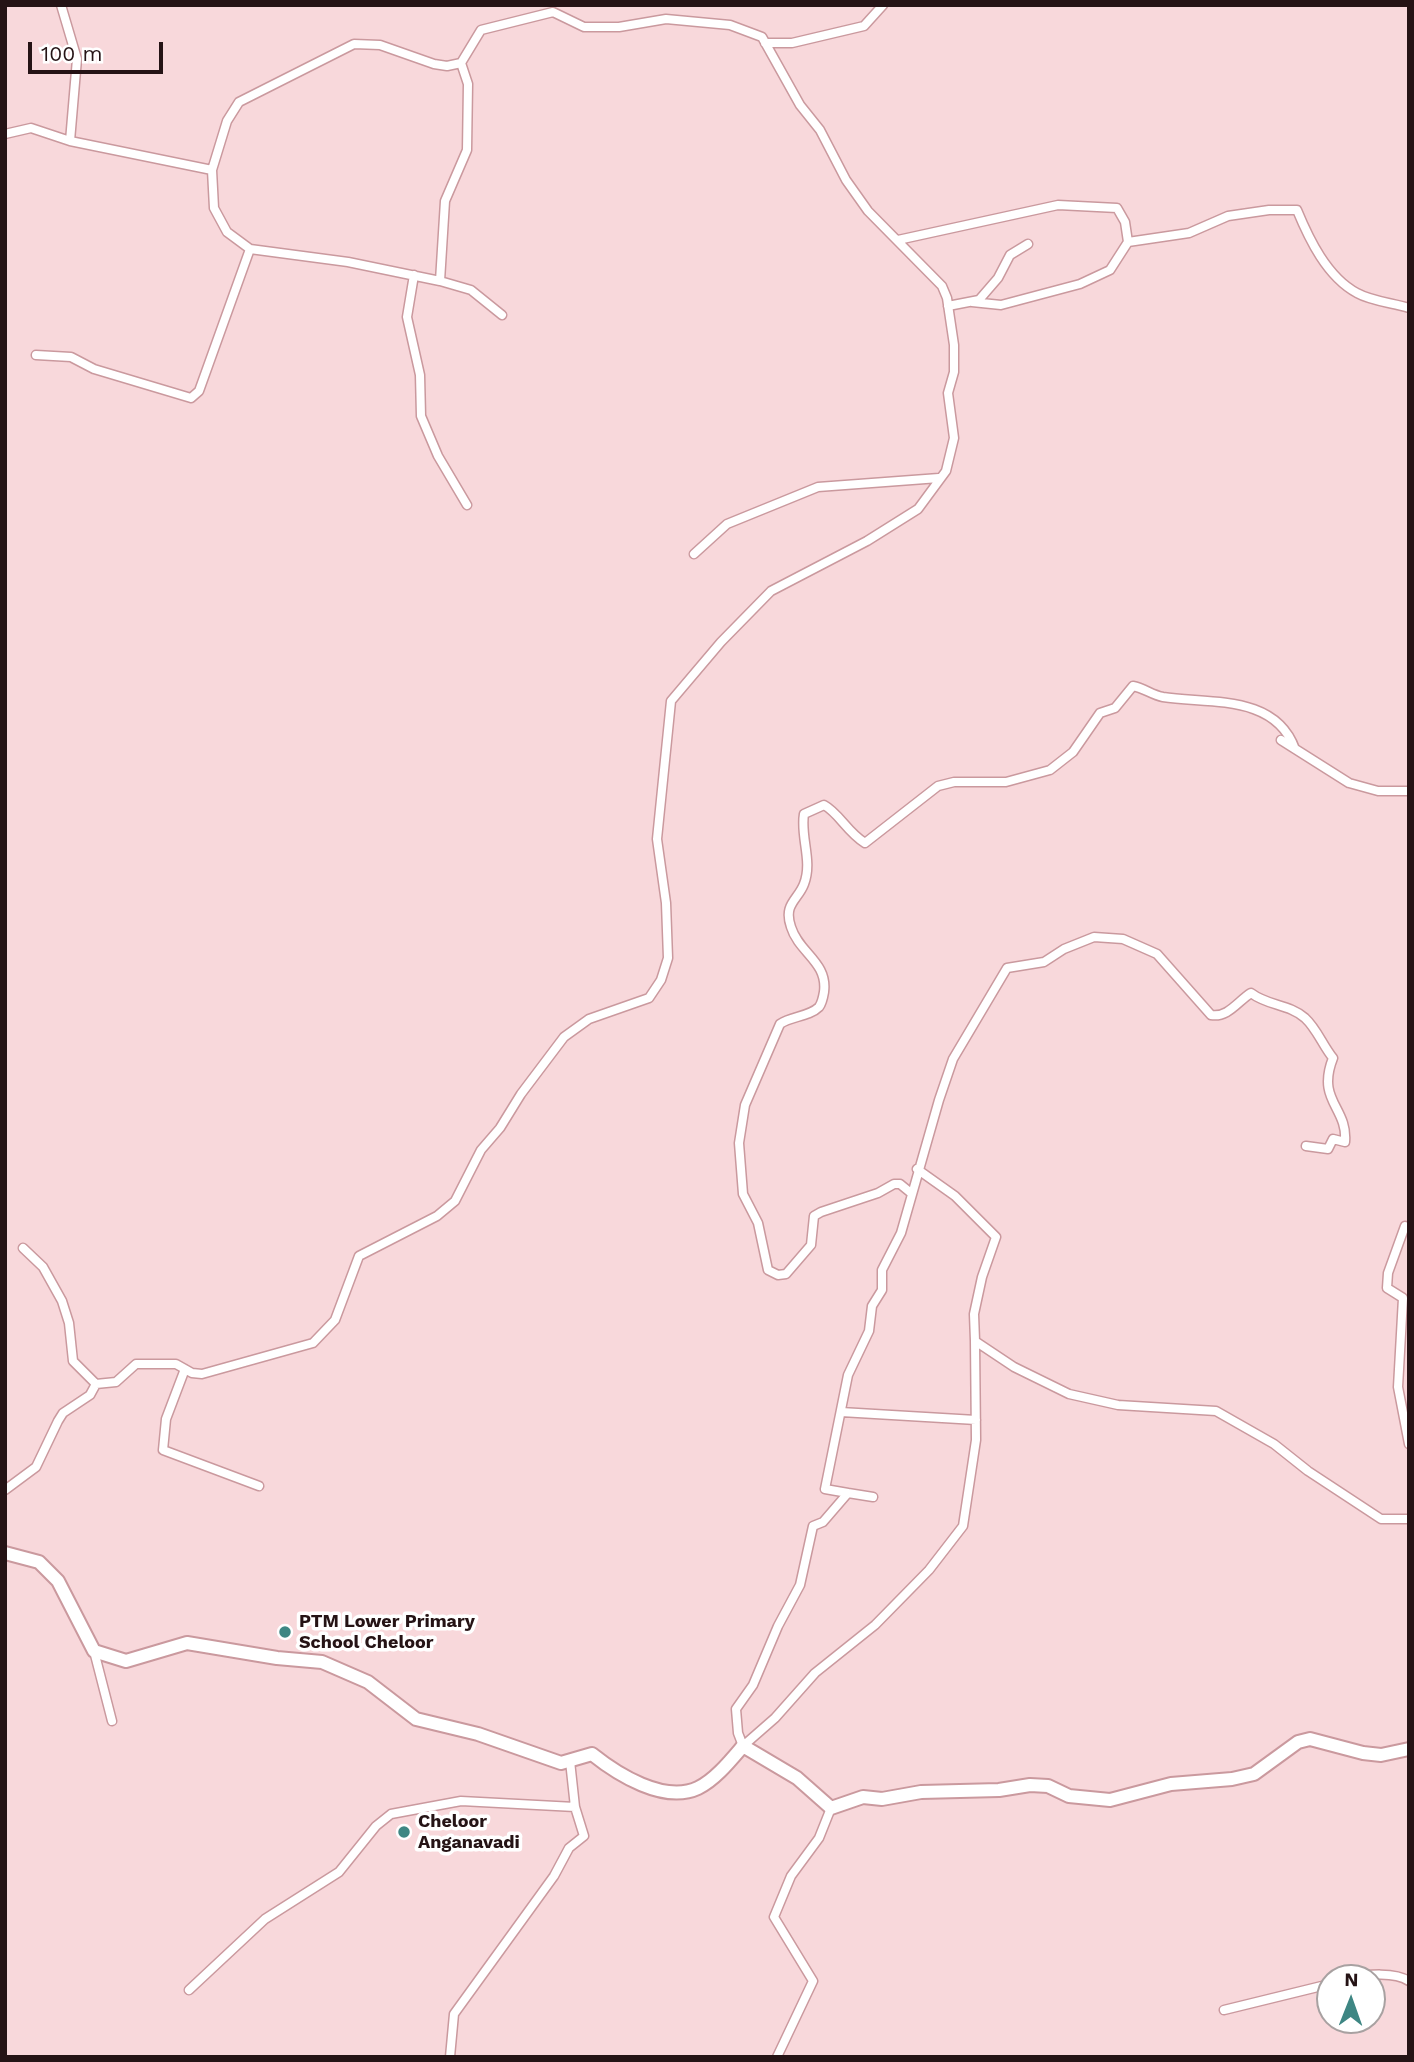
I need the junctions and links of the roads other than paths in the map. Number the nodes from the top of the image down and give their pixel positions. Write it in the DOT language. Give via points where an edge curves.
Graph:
graph roads {
  1 [pos="61,5"];
  2 [pos="883,5"];
  3 [pos="765,43"];
  4 [pos="461,63"];
  5 [pos="5,134"];
  6 [pos="70,141"];
  7 [pos="212,170"];
  8 [pos="898,240"];
  9 [pos="1128,242"];
  10 [pos="1028,244"];
  11 [pos="250,248"];
  12 [pos="414,275"];
  13 [pos="440,281"];
  14 [pos="972,302"];
  15 [pos="948,306"];
  16 [pos="1409,308"];
  17 [pos="502,315"];
  18 [pos="36,355"];
  19 [pos="939,478"];
  20 [pos="467,505"];
  21 [pos="694,554"];
  22 [pos="1281,740"];
  23 [pos="1295,750"];
  24 [pos="1409,791"];
  25 [pos="1306,1146"];
  26 [pos="917,1170"];
  27 [pos="911,1192"];
  28 [pos="1405,1226"];
  29 [pos="23,1248"];
  30 [pos="975,1341"];
  31 [pos="185,1369"];
  32 [pos="96,1384"];
  33 [pos="841,1412"];
  34 [pos="976,1420"];
  35 [pos="1409,1444"];
  36 [pos="258,1486"];
  37 [pos="5,1490"];
  38 [pos="848,1493"];
  39 [pos="873,1497"];
  40 [pos="1409,1519"];
  41 [pos="5,1553"];
  42 [pos="94,1651"];
  43 [pos="112,1720"];
  44 [pos="743,1746"];
  45 [pos="1409,1749"];
  46 [pos="570,1760"];
  47 [pos="575,1807"];
  48 [pos="831,1808"];
  49 [pos="1386,1976"];
  50 [pos="1409,1981"];
  51 [pos="1316,1987"];
  52 [pos="189,1990"];
  53 [pos="1224,2010"];
  54 [pos="450,2057"];
  55 [pos="777,2057"];
  1 -- 6 [label="street" via="77,59"];
  2 -- 3 [label="street" via="864,26 792,43"];
  3 -- 4 [label="street" via="762,37 730,25 666,19 592,28 553,12 481,30"];
  3 -- 8 [label="street" via="846,180 868,211"];
  4 -- 7 [label="street" via="434,64 380,45 354,44 239,102 227,121"];
  4 -- 13 [label="street" via="468,84 467,150 445,201"];
  5 -- 6 [label="street" via="31,128"];
  6 -- 7 [label="street"];
  7 -- 11 [label="street" via="214,208 228,232"];
  8 -- 9 [label="street" via="1058,205 1117,208"];
  8 -- 15 [label="street" via="942,286"];
  9 -- 14 [label="street" via="1110,270 1080,284 1001,305"];
  9 -- 16 [label="street" via="1189,233 1228,216 1297,210 1329,269 1356,293"];
  10 -- 14 [label="street" via="1010,255 998,278"];
  11 -- 12 [label="street"];
  11 -- 18 [label="street" via="199,391 191,398 94,369 71,357"];
  12 -- 13 [label="street"];
  12 -- 20 [label="street" via="407,317 420,375 421,416"];
  13 -- 17 [label="street" via="471,290"];
  14 -- 15 [label="street"];
  15 -- 19 [label="street" via="954,345 948,404 954,438 950,462"];
  19 -- 21 [label="street" via="817,487 727,524"];
  19 -- 31 [label="street" via="918,509 771,591 671,702 657,839 668,958 661,981 649,998 589,1019 564,1037 481,1150 455,1201 437,1216 359,1256 335,1320 313,1343 202,1374"];
  22 -- 23 [label="street"];
  23 -- 24 [label="street" via="1349,783 1378,791"];
  23 -- 27 [label="street" via="1281,725 1242,705 1222,699 1162,697 1133,687 1115,708 1100,713 1073,752 1050,770 1006,782 938,786 865,844 824,805 804,814 804,885 791,901 790,926 821,968 824,995 821,1006 811,1013 789,1017 780,1024 745,1105 739,1143 743,1194 758,1223 768,1270 786,1274 811,1245 814,1216 821,1212 894,1184"];
  25 -- 26 [label="street" via="1328,1149 1333,1139 1345,1142 1346,1130 1326,1080 1333,1058 1305,1018 1251,993 1229,1011 1211,1015 1157,954 1107,936 1079,941 1044,962 1007,968 953,1059"];
  26 -- 27 [label="street"];
  26 -- 30 [label="street" via="955,1196 996,1237 976,1301"];
  27 -- 33 [label="street" via="901,1233 882,1270 882,1290 872,1306 869,1331 848,1375"];
  28 -- 35 [label="street" via="1387,1288 1404,1298 1398,1387"];
  29 -- 32 [label="street" via="43,1267 62,1301 73,1361"];
  30 -- 34 [label="street"];
  30 -- 40 [label="street" via="1069,1394 1118,1405 1216,1411 1274,1444 1381,1519"];
  31 -- 32 [label="street" via="163,1362 136,1364 116,1382"];
  31 -- 36 [label="street" via="166,1419 163,1450"];
  32 -- 37 [label="street" via="90,1395 58,1421 36,1467"];
  33 -- 34 [label="street"];
  33 -- 38 [label="street" via="825,1489"];
  34 -- 44 [label="street" via="963,1526 929,1570 875,1625 816,1673"];
  38 -- 39 [label="street"];
  38 -- 44 [label="street" via="823,1522 813,1526 800,1585 753,1685 736,1709"];
  41 -- 42 [label="main road" via="39,1562 58,1581"];
  42 -- 43 [label="street"];
  42 -- 46 [label="main road" via="126,1661 187,1643 321,1662 368,1682 416,1719 478,1734 561,1763"];
  44 -- 46 [label="main road" via="698,1788 668,1791 617,1774 592,1754"];
  44 -- 48 [label="main road" via="797,1778"];
  45 -- 48 [label="main road" via="1381,1755 1310,1739 1298,1742 1254,1774 1171,1784 1110,1800 1069,1796 1048,1786 1030,1785 856,1798"];
  46 -- 47 [label="street"];
  47 -- 52 [label="street" via="461,1801 391,1814 339,1872 265,1919"];
  47 -- 54 [label="street" via="584,1836 569,1848 554,1876 454,2014"];
  48 -- 55 [label="street" via="819,1838 791,1876 774,1917 813,1981"];
  49 -- 50 [label="street"];
  51 -- 53 [label="street"];
}
